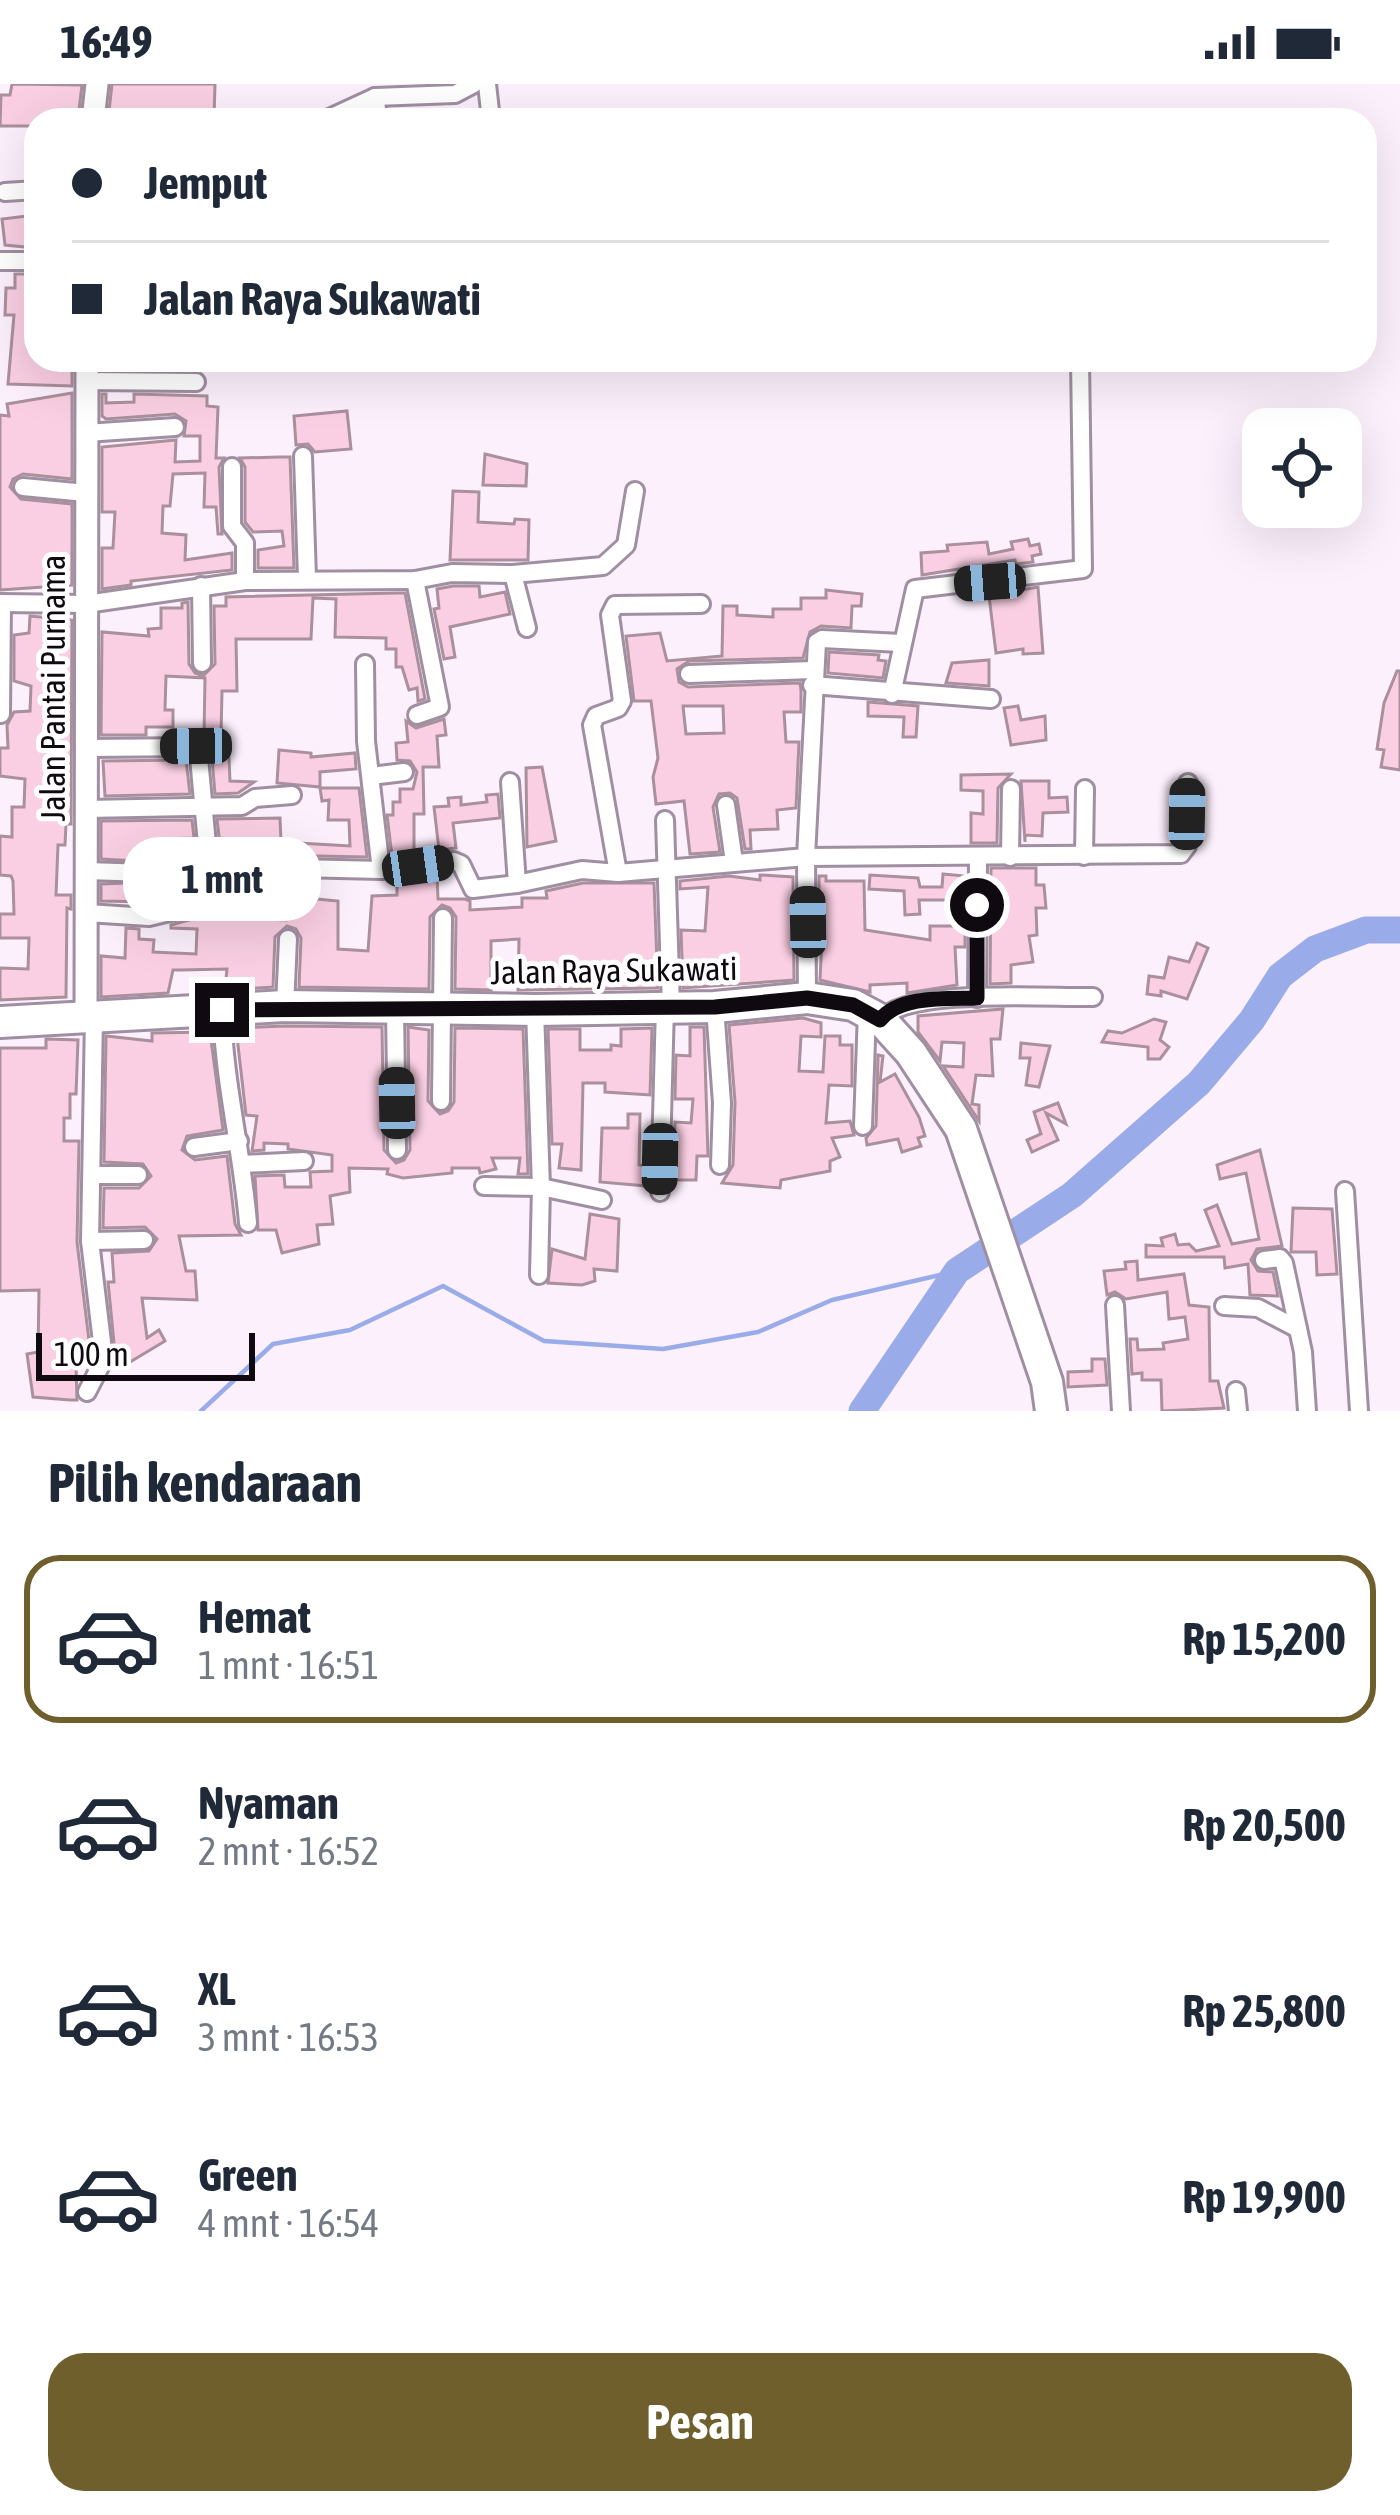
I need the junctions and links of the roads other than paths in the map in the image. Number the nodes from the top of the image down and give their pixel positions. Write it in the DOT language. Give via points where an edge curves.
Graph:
graph roads {
  1 [pos="474,84"];
  2 [pos="375,97"];
  3 [pos="351,108"];
  4 [pos="377,108"];
  5 [pos="24,191"];
  6 [pos="5,192"];
  7 [pos="87,372"];
  8 [pos="105,372"];
  9 [pos="1080,372"];
  10 [pos="196,382"];
  11 [pos="175,427"];
  12 [pos="86,433"];
  13 [pos="303,456"];
  14 [pos="232,467"];
  15 [pos="23,487"];
  16 [pos="635,491"];
  17 [pos="86,493"];
  18 [pos="513,574"];
  19 [pos="307,578"];
  20 [pos="245,580"];
  21 [pos="415,580"];
  22 [pos="201,586"];
  23 [pos="1,603"];
  24 [pos="86,604"];
  25 [pos="701,604"];
  26 [pos="527,628"];
  27 [pos="901,643"];
  28 [pos="202,663"];
  29 [pos="365,664"];
  30 [pos="689,674"];
  31 [pos="813,677"];
  32 [pos="892,694"];
  33 [pos="991,699"];
  34 [pos="1,714"];
  35 [pos="416,715"];
  36 [pos="86,748"];
  37 [pos="404,772"];
  38 [pos="371,776"];
  39 [pos="509,782"];
  40 [pos="1188,783"];
  41 [pos="1011,789"];
  42 [pos="1085,789"];
  43 [pos="292,796"];
  44 [pos="726,805"];
  45 [pos="207,808"];
  46 [pos="86,809"];
  47 [pos="665,820"];
  48 [pos="1084,856"];
  49 [pos="806,857"];
  50 [pos="1010,857"];
  51 [pos="978,858"];
  52 [pos="734,862"];
  53 [pos="209,866"];
  54 [pos="668,869"];
  55 [pos="87,871"];
  56 [pos="382,871"];
  57 [pos="618,872"];
  58 [pos="147,873"];
  59 [pos="517,884"];
  60 [pos="86,913"];
  61 [pos="443,918"];
  62 [pos="288,939"];
  63 [pos="1093,997"];
  64 [pos="807,998"];
  65 [pos="977,998"];
  66 [pos="285,1006"];
  67 [pos="668,1007"];
  68 [pos="715,1007"];
  69 [pos="442,1009"];
  70 [pos="222,1010"];
  71 [pos="395,1010"];
  72 [pos="535,1010"];
  73 [pos="874,1015"];
  74 [pos="90,1017"];
  75 [pos="0,1022"];
  76 [pos="441,1101"];
  77 [pos="863,1126"];
  78 [pos="239,1141"];
  79 [pos="194,1147"];
  80 [pos="398,1150"];
  81 [pos="304,1161"];
  82 [pos="243,1164"];
  83 [pos="720,1165"];
  84 [pos="92,1175"];
  85 [pos="138,1175"];
  86 [pos="540,1181"];
  87 [pos="484,1186"];
  88 [pos="1345,1191"];
  89 [pos="660,1192"];
  90 [pos="602,1200"];
  91 [pos="248,1223"];
  92 [pos="90,1240"];
  93 [pos="143,1240"];
  94 [pos="1264,1260"];
  95 [pos="538,1275"];
  96 [pos="1115,1305"];
  97 [pos="1224,1306"];
  98 [pos="1298,1329"];
  99 [pos="1235,1391"];
  100 [pos="87,1392"];
  101 [pos="1051,1411"];
  102 [pos="1121,1411"];
  103 [pos="1238,1411"];
  104 [pos="1307,1411"];
  105 [pos="1359,1411"];
  1 -- 2 [label="street" via="454,94"];
  2 -- 3 [label="street"];
  2 -- 4 [label="street"];
  5 -- 6 [label="street"];
  7 -- 12 [label="street, Jalan Pantai Purnama"];
  8 -- 10 [label="street"];
  9 -- 27 [label="street" via="1084,569 915,589"];
  11 -- 12 [label="street"];
  12 -- 17 [label="street, Jalan Pantai Purnama"];
  13 -- 19 [label="street"];
  14 -- 20 [label="street" via="232,526 245,543"];
  15 -- 17 [label="street"];
  16 -- 18 [label="street" via="633,522 617,557 603,566"];
  17 -- 24 [label="street, Jalan Pantai Purnama"];
  18 -- 21 [label="street"];
  18 -- 26 [label="street"];
  19 -- 20 [label="street"];
  19 -- 21 [label="street"];
  20 -- 22 [label="street"];
  21 -- 35 [label="street" via="440,704"];
  22 -- 24 [label="street"];
  22 -- 28 [label="street"];
  23 -- 24 [label="street"];
  23 -- 34 [label="street"];
  24 -- 36 [label="street, Jalan Pantai Purnama"];
  25 -- 57 [label="street" via="615,605 610,615 622,701 592,725"];
  27 -- 31 [label="street" via="819,640"];
  27 -- 32 [label="street"];
  29 -- 38 [label="street"];
  30 -- 31 [label="street"];
  31 -- 32 [label="street"];
  31 -- 49 [label="street"];
  32 -- 33 [label="street"];
  36 -- 45 [label="street" via="199,747"];
  36 -- 46 [label="street, Jalan Pantai Purnama"];
  37 -- 38 [label="street"];
  38 -- 56 [label="street"];
  39 -- 59 [label="street"];
  40 -- 48 [label="street" via="1185,852"];
  41 -- 50 [label="street"];
  42 -- 48 [label="street"];
  43 -- 45 [label="street"];
  44 -- 52 [label="street"];
  45 -- 46 [label="street"];
  45 -- 53 [label="street"];
  46 -- 55 [label="street, Jalan Pantai Purnama"];
  47 -- 54 [label="street"];
  48 -- 50 [label="street"];
  49 -- 51 [label="street"];
  49 -- 52 [label="street"];
  49 -- 64 [label="street"];
  50 -- 51 [label="street"];
  51 -- 65 [label="street"];
  52 -- 54 [label="street"];
  53 -- 56 [label="street"];
  53 -- 60 [label="street" via="199,905 141,918"];
  54 -- 57 [label="street"];
  54 -- 67 [label="street"];
  55 -- 58 [label="street"];
  55 -- 60 [label="street, Jalan Pantai Purnama"];
  56 -- 59 [label="street" via="454,861 469,888"];
  57 -- 59 [label="street" via="582,870"];
  60 -- 74 [label="street, Jalan Pantai Purnama"];
  61 -- 69 [label="street"];
  62 -- 66 [label="street"];
  63 -- 65 [label="street"];
  64 -- 68 [label="highway, Jalan Raya Sukawati"];
  64 -- 73 [label="highway, Jalan Raya Sukawati"];
  65 -- 73 [label="street" via="926,1000"];
  66 -- 70 [label="highway, Jalan Raya Sukawati"];
  66 -- 71 [label="highway, Jalan Raya Sukawati"];
  67 -- 68 [label="highway, Jalan Raya Sukawati"];
  67 -- 72 [label="highway, Jalan Raya Sukawati"];
  67 -- 89 [label="street"];
  68 -- 83 [label="street"];
  69 -- 71 [label="highway, Jalan Raya Sukawati"];
  69 -- 72 [label="highway, Jalan Raya Sukawati"];
  69 -- 76 [label="street"];
  70 -- 74 [label="highway, Jalan Raya Sukawati"];
  70 -- 78 [label="street"];
  71 -- 80 [label="street"];
  72 -- 86 [label="street"];
  73 -- 77 [label="street"];
  73 -- 101 [label="highway" via="939,1092 977,1169"];
  74 -- 75 [label="highway, Jalan Raya Sukawati"];
  74 -- 84 [label="street"];
  78 -- 79 [label="street"];
  78 -- 82 [label="street"];
  81 -- 82 [label="street"];
  82 -- 91 [label="street"];
  84 -- 85 [label="street"];
  84 -- 92 [label="street"];
  86 -- 87 [label="street"];
  86 -- 90 [label="street"];
  86 -- 95 [label="street"];
  88 -- 105 [label="street"];
  92 -- 93 [label="street"];
  92 -- 100 [label="street" via="104,1359"];
  94 -- 98 [label="street" via="1283,1261"];
  96 -- 102 [label="street"];
  97 -- 98 [label="street" via="1258,1308"];
  98 -- 104 [label="street"];
  99 -- 103 [label="street"];
}
